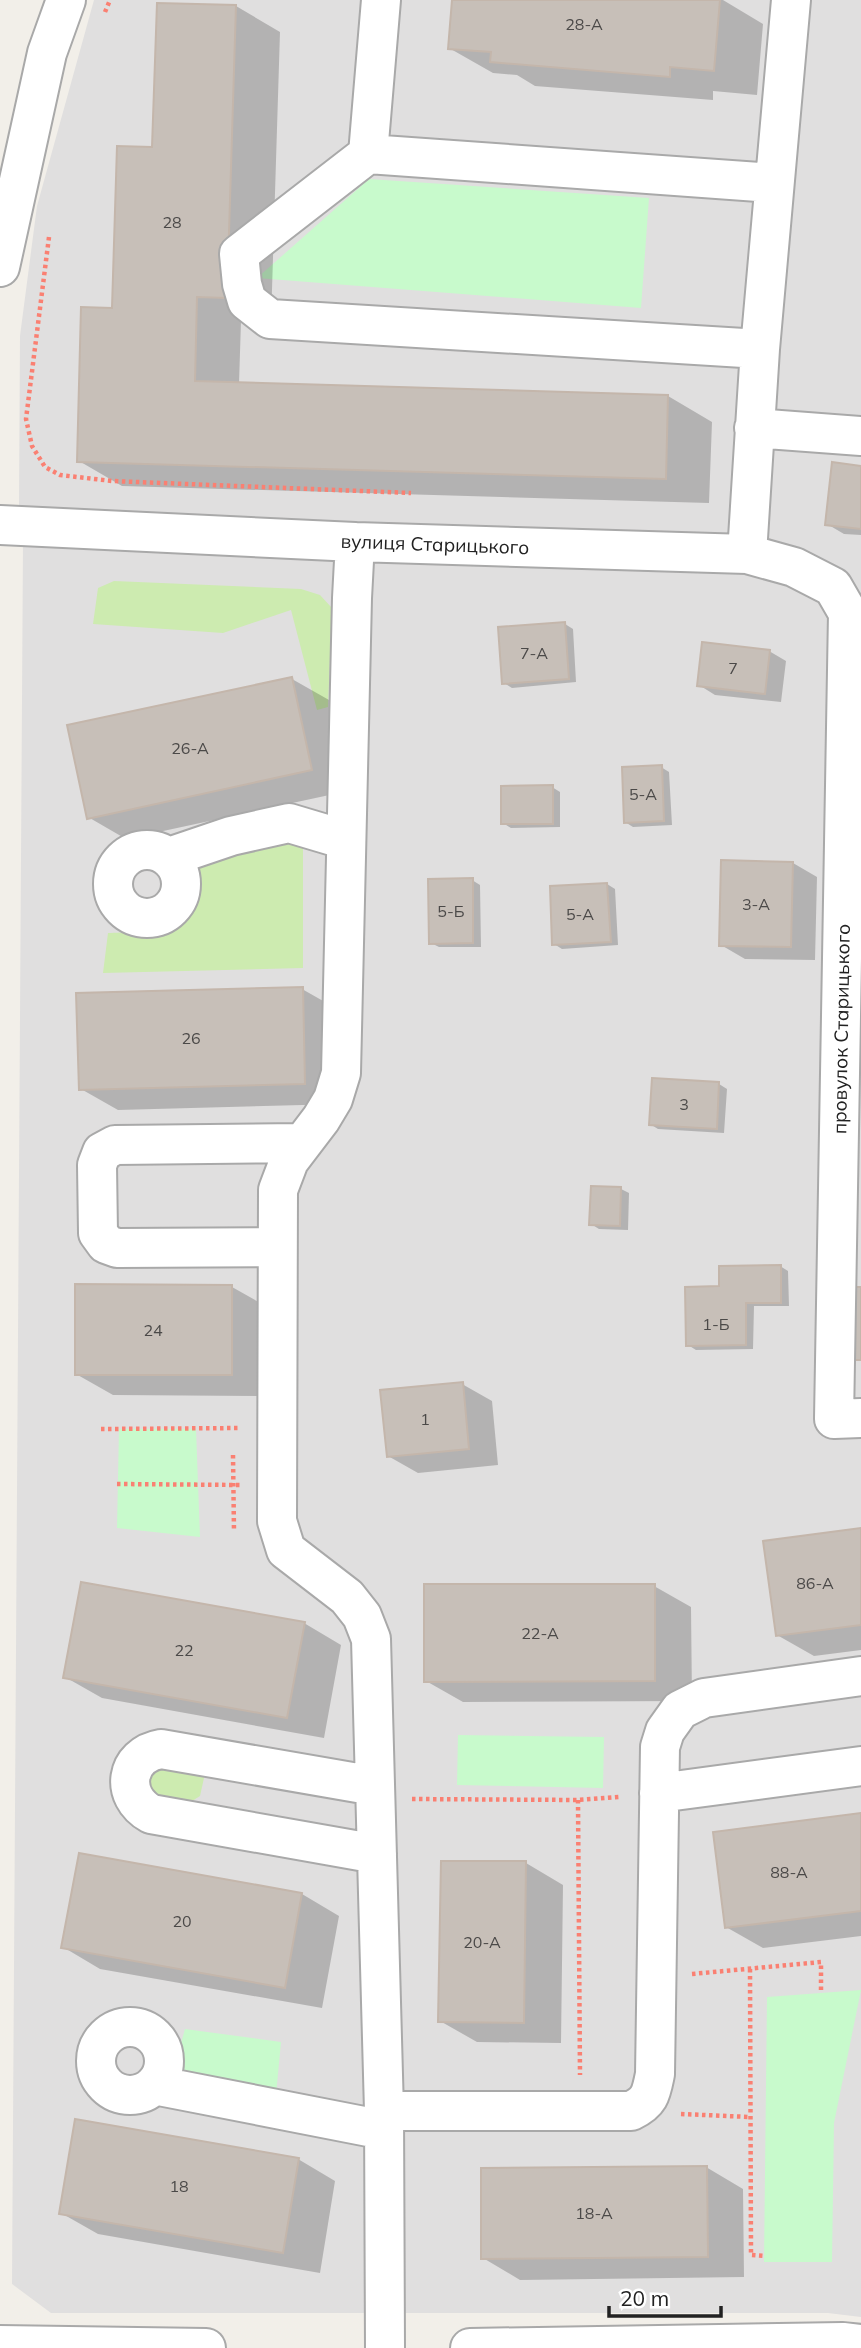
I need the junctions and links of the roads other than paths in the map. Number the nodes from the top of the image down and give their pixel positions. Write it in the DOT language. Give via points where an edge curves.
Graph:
graph roads {
  1 [pos="66,0"];
  2 [pos="381,0"];
  3 [pos="791,0"];
  4 [pos="368,154"];
  5 [pos="773,183"];
  6 [pos="0,267"];
  7 [pos="760,349"];
  8 [pos="754,428"];
  9 [pos="861,436"];
  10 [pos="0,525"];
  11 [pos="355,542"];
  12 [pos="747,554"];
  13 [pos="848,613"];
  14 [pos="346,840"];
  15 [pos="853,845"];
  16 [pos="169,857"];
  17 [pos="301,1143"];
  18 [pos="278,1247"];
  19 [pos="861,1418"];
  20 [pos="861,1676"];
  21 [pos="861,1766"];
  22 [pos="376,1792"];
  23 [pos="659,1793"];
  24 [pos="377,1854"];
  25 [pos="155,2085"];
  26 [pos="384,2120"];
  27 [pos="861,2344"];
  28 [pos="0,2345"];
  29 [pos="652,2346"];
  30 [pos="206,2348"];
  31 [pos="384,2348"];
  32 [pos="470,2348"];
  1 -- 6 [label="street" via="47,52"];
  2 -- 4 [label="street"];
  3 -- 5 [label="street"];
  4 -- 5 [label="street"];
  4 -- 7 [label="street" via="239,254 247,301 270,319"];
  5 -- 7 [label="street"];
  7 -- 8 [label="street"];
  8 -- 9 [label="street"];
  8 -- 12 [label="street"];
  10 -- 11 [label="street, вулиця Старицького"];
  11 -- 12 [label="street, вулиця Старицького"];
  11 -- 14 [label="street"];
  12 -- 13 [label="street, вулиця Старицького" via="794,567 833,587"];
  13 -- 15 [label="street, провулок Старицького"];
  14 -- 16 [label="street" via="289,823"];
  14 -- 17 [label="street" via="341,1073 333,1099"];
  15 -- 19 [label="street, провулок Старицького" via="834,1419"];
  17 -- 18 [label="street" via="278,1190"];
  17 -- 18 [label="street" via="115,1145 102,1152 97,1165 98,1233 106,1244 117,1248"];
  18 -- 22 [label="street" via="277,1521 286,1550 347,1597 362,1616 371,1639"];
  20 -- 23 [label="street" via="704,1698 680,1710 660,1747"];
  21 -- 23 [label="street"];
  22 -- 24 [label="street"];
  22 -- 24 [label="street" via="161,1749 147,1751 135,1763 131,1778 131,1794 139,1807 151,1814"];
  23 -- 26 [label="street" via="655,2074 645,2104 631,2111"];
  24 -- 26 [label="street"];
  25 -- 26 [label="street"];
  26 -- 31 [label="street"];
  27 -- 29 [label="street"];
  28 -- 30 [label="street"];
  29 -- 32 [label="street"];
}
